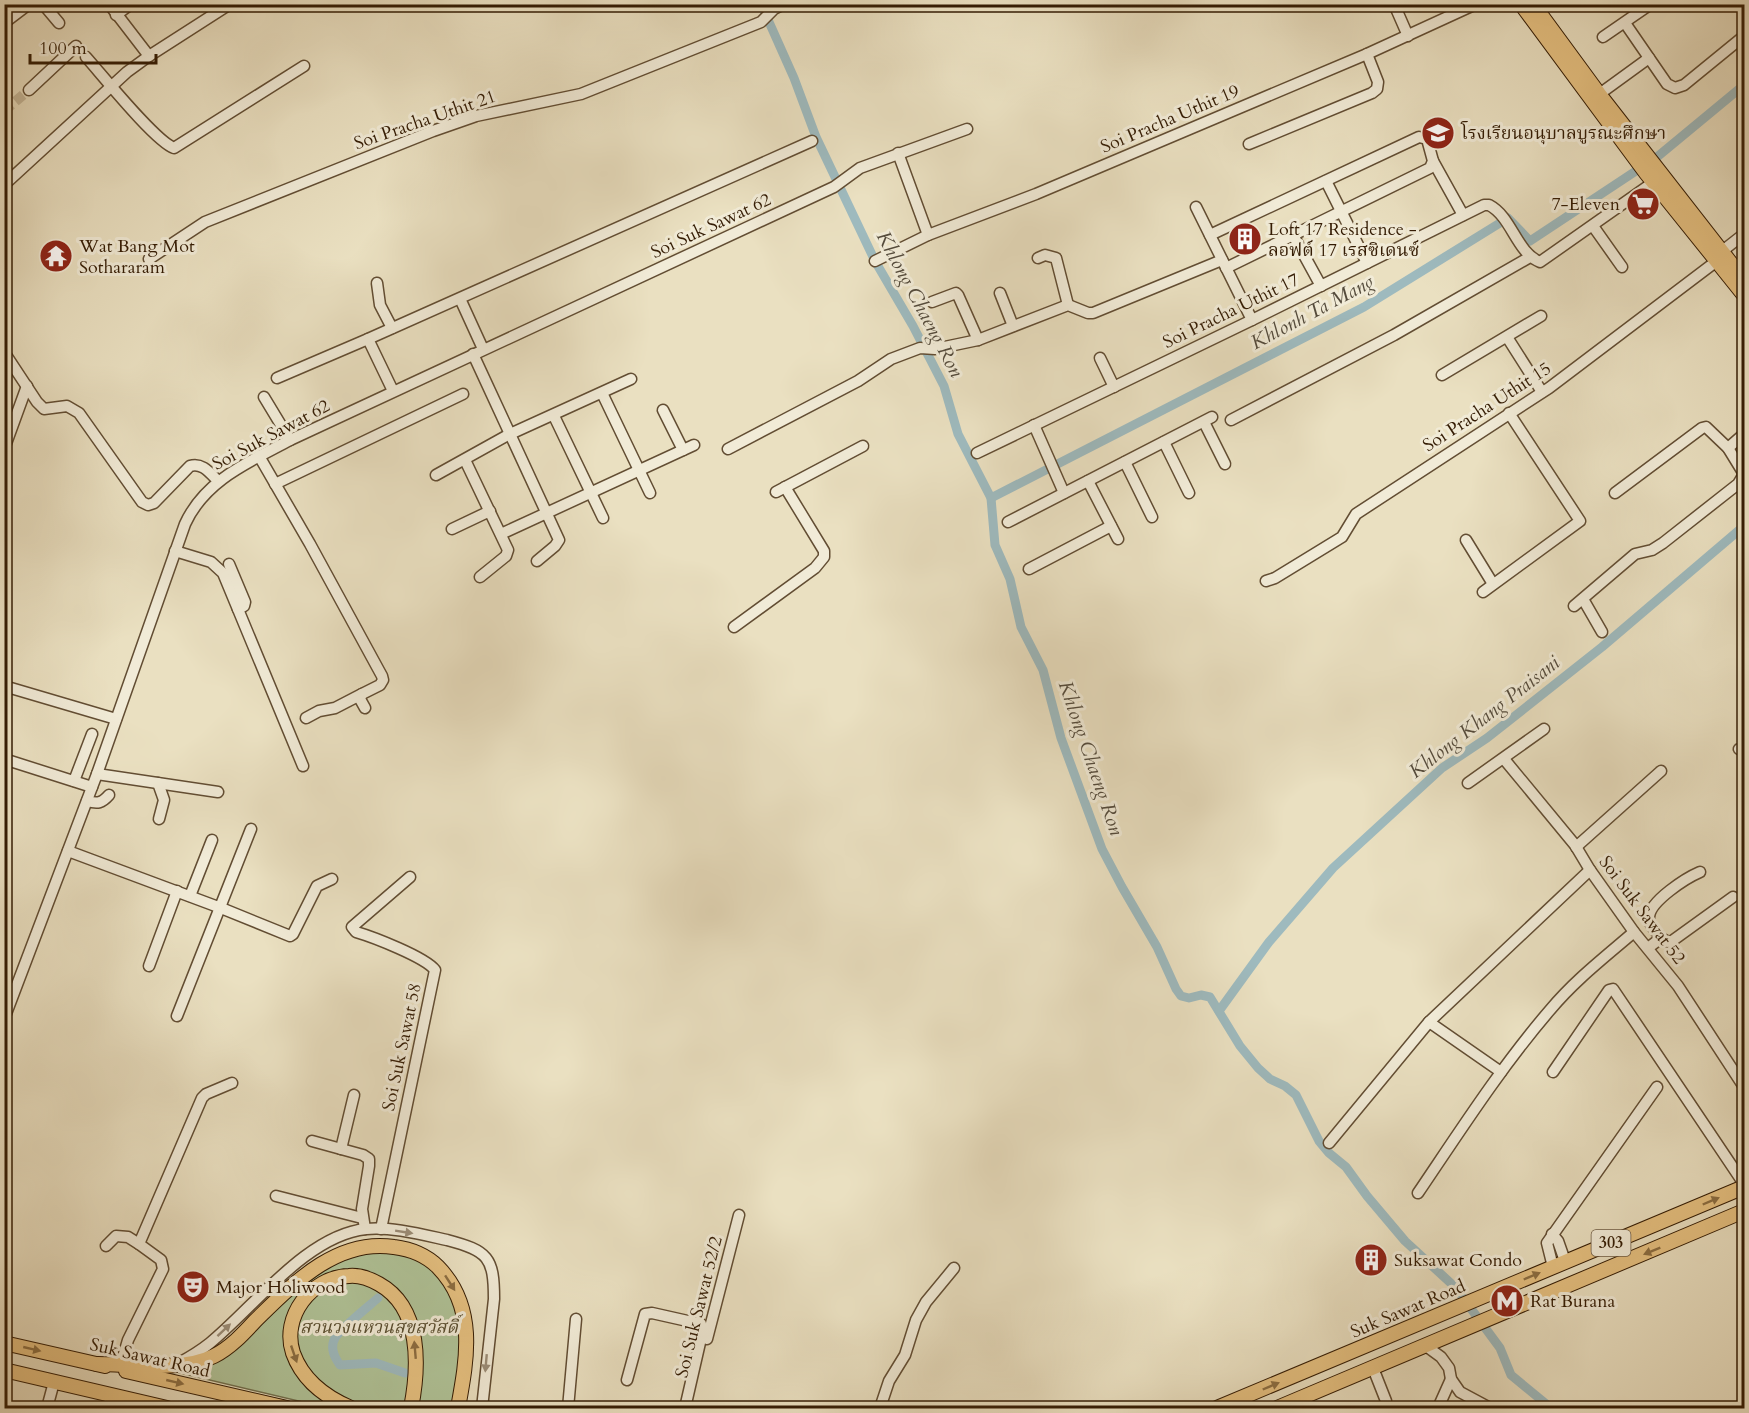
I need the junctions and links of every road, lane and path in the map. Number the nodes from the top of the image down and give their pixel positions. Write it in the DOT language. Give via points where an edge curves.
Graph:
graph roads {
  1 [pos="29,4"];
  2 [pos="43,4"];
  3 [pos="109,4"];
  4 [pos="131,4"];
  5 [pos="230,4"];
  6 [pos="1407,4"];
  7 [pos="1476,4"];
  8 [pos="1521,4"];
  9 [pos="1533,4"];
  10 [pos="1651,4"];
  11 [pos="779,7"];
  12 [pos="1396,7"];
  13 [pos="116,15"];
  14 [pos="4,23"];
  15 [pos="59,23"];
  16 [pos="1626,23"];
  17 [pos="1408,36"];
  18 [pos="1744,36"];
  19 [pos="1603,37"];
  20 [pos="76,46"];
  21 [pos="1367,54"];
  22 [pos="148,56"];
  23 [pos="86,57"];
  24 [pos="1649,58"];
  25 [pos="304,66"];
  26 [pos="112,86"];
  27 [pos="28,90"];
  28 [pos="1595,97"];
  29 [pos="967,129"];
  30 [pos="812,141"];
  31 [pos="1249,144"];
  32 [pos="898,153"];
  33 [pos="1433,161"];
  34 [pos="1654,174"];
  35 [pos="1326,181"];
  36 [pos="4,185"];
  37 [pos="1196,207"];
  38 [pos="1341,212"];
  39 [pos="1463,215"];
  40 [pos="1593,226"];
  41 [pos="1744,234"];
  42 [pos="928,235"];
  43 [pos="1293,235"];
  44 [pos="1210,236"];
  45 [pos="1720,256"];
  46 [pos="1530,257"];
  47 [pos="1038,258"];
  48 [pos="149,259"];
  49 [pos="875,261"];
  50 [pos="1367,263"];
  51 [pos="1224,264"];
  52 [pos="1622,267"];
  53 [pos="1744,280"];
  54 [pos="377,283"];
  55 [pos="1321,286"];
  56 [pos="1000,293"];
  57 [pos="1744,295"];
  58 [pos="932,302"];
  59 [pos="462,303"];
  60 [pos="1068,305"];
  61 [pos="1542,316"];
  62 [pos="1252,320"];
  63 [pos="1013,326"];
  64 [pos="392,328"];
  65 [pos="1508,337"];
  66 [pos="368,339"];
  67 [pos="978,340"];
  68 [pos="483,349"];
  69 [pos="4,352"];
  70 [pos="473,354"];
  71 [pos="1100,358"];
  72 [pos="1442,375"];
  73 [pos="278,378"];
  74 [pos="630,379"];
  75 [pos="27,386"];
  76 [pos="1114,387"];
  77 [pos="393,391"];
  78 [pos="1542,392"];
  79 [pos="602,393"];
  80 [pos="463,394"];
  81 [pos="264,397"];
  82 [pos="663,410"];
  83 [pos="1509,413"];
  84 [pos="10,416"];
  85 [pos="554,416"];
  86 [pos="1231,420"];
  87 [pos="1034,425"];
  88 [pos="1744,434"];
  89 [pos="508,435"];
  90 [pos="290,440"];
  91 [pos="1164,442"];
  92 [pos="694,445"];
  93 [pos="864,446"];
  94 [pos="1728,448"];
  95 [pos="4,449"];
  96 [pos="728,449"];
  97 [pos="683,450"];
  98 [pos="977,453"];
  99 [pos="259,456"];
  100 [pos="465,460"];
  101 [pos="1125,462"];
  102 [pos="1225,464"];
  103 [pos="639,471"];
  104 [pos="436,475"];
  105 [pos="218,481"];
  106 [pos="1088,481"];
  107 [pos="275,484"];
  108 [pos="591,493"];
  109 [pos="650,493"];
  110 [pos="1064,493"];
  111 [pos="1189,493"];
  112 [pos="1615,493"];
  113 [pos="490,512"];
  114 [pos="546,514"];
  115 [pos="1152,517"];
  116 [pos="603,518"];
  117 [pos="1008,522"];
  118 [pos="1111,526"];
  119 [pos="452,529"];
  120 [pos="501,534"];
  121 [pos="1118,539"];
  122 [pos="1466,540"];
  123 [pos="175,551"];
  124 [pos="537,561"];
  125 [pos="229,564"];
  126 [pos="1029,569"];
  127 [pos="480,578"];
  128 [pos="1266,581"];
  129 [pos="1493,584"];
  130 [pos="1483,592"];
  131 [pos="1583,599"];
  132 [pos="1574,606"];
  133 [pos="238,609"];
  134 [pos="734,627"];
  135 [pos="1602,632"];
  136 [pos="4,686"];
  137 [pos="362,694"];
  138 [pos="364,708"];
  139 [pos="306,718"];
  140 [pos="116,719"];
  141 [pos="1544,729"];
  142 [pos="92,734"];
  143 [pos="4,759"];
  144 [pos="1504,759"];
  145 [pos="303,766"];
  146 [pos="1661,771"];
  147 [pos="97,774"];
  148 [pos="74,781"];
  149 [pos="158,783"];
  150 [pos="1468,783"];
  151 [pos="92,787"];
  152 [pos="218,792"];
  153 [pos="109,795"];
  154 [pos="87,801"];
  155 [pos="159,819"];
  156 [pos="251,829"];
  157 [pos="212,840"];
  158 [pos="1576,847"];
  159 [pos="68,851"];
  160 [pos="1590,870"];
  161 [pos="1700,872"];
  162 [pos="410,877"];
  163 [pos="332,879"];
  164 [pos="177,891"];
  165 [pos="190,897"];
  166 [pos="1733,897"];
  167 [pos="221,908"];
  168 [pos="1635,932"];
  169 [pos="1661,938"];
  170 [pos="1648,948"];
  171 [pos="149,966"];
  172 [pos="9,993"];
  173 [pos="177,1016"];
  174 [pos="4,1019"];
  175 [pos="1430,1022"];
  176 [pos="1744,1066"];
  177 [pos="1501,1072"];
  178 [pos="1553,1072"];
  179 [pos="1734,1072"];
  180 [pos="232,1083"];
  181 [pos="1657,1087"];
  182 [pos="1744,1088"];
  183 [pos="354,1095"];
  184 [pos="312,1141"];
  185 [pos="1329,1143"];
  186 [pos="341,1149"];
  187 [pos="1744,1185"];
  188 [pos="1418,1193"];
  189 [pos="276,1197"];
  190 [pos="1744,1211"];
  191 [pos="739,1215"];
  192 [pos="364,1223"];
  193 [pos="381,1229"];
  194 [pos="139,1244"];
  195 [pos="106,1246"];
  196 [pos="1559,1264"];
  197 [pos="954,1268"];
  198 [pos="576,1319"];
  199 [pos="4,1342"];
  200 [pos="1426,1346"];
  201 [pos="59,1355"];
  202 [pos="97,1364"];
  203 [pos="121,1364"];
  204 [pos="176,1364"];
  205 [pos="1373,1368"];
  206 [pos="7,1374"];
  207 [pos="1451,1379"];
  208 [pos="627,1380"];
  209 [pos="54,1382"];
  210 [pos="109,1402"];
  211 [pos="1488,1407"];
  212 [pos="47,1408"];
  213 [pos="167,1408"];
  214 [pos="287,1408"];
  215 [pos="351,1408"];
  216 [pos="411,1408"];
  217 [pos="458,1408"];
  218 [pos="482,1408"];
  219 [pos="568,1408"];
  220 [pos="685,1408"];
  221 [pos="691,1408"];
  222 [pos="880,1408"];
  223 [pos="1217,1408"];
  224 [pos="1277,1408"];
  225 [pos="1386,1408"];
  226 [pos="1438,1408"];
  1 -- 14 [label="street"];
  2 -- 15 [label="street"];
  3 -- 13 [label="street"];
  4 -- 13 [label="street"];
  5 -- 22 [label="street"];
  6 -- 12 [label="street"];
  7 -- 17 [label="street, Soi Pracha Uthit 19"];
  8 -- 28 [label="main road"];
  9 -- 28 [label="main road"];
  10 -- 16 [label="street"];
  11 -- 48 [label="street, Soi Pracha Uthit 21" via="760,22 581,94 476,116 433,131 206,222"];
  12 -- 17 [label="street"];
  13 -- 22 [label="street"];
  16 -- 19 [label="street"];
  16 -- 24 [label="street"];
  17 -- 21 [label="street, Soi Pracha Uthit 19"];
  18 -- 24 [label="street" via="1684,85 1675,88 1667,84"];
  20 -- 27 [label="street"];
  21 -- 31 [label="street" via="1378,82 1372,93"];
  21 -- 42 [label="street, Soi Pracha Uthit 19" via="1036,194"];
  22 -- 26 [label="street"];
  23 -- 26 [label="street"];
  24 -- 28 [label="street"];
  25 -- 26 [label="street" via="174,148"];
  26 -- 36 [label="street"];
  28 -- 34 [label="main road"];
  29 -- 32 [label="street, Soi Suk Sawat 62"];
  30 -- 64 [label="street"];
  32 -- 42 [label="street"];
  32 -- 68 [label="street, Soi Suk Sawat 62" via="860,168 834,187"];
  33 -- 35 [label="street" via="1427,139 1419,137"];
  33 -- 38 [label="street" via="1430,168"];
  33 -- 39 [label="street"];
  34 -- 40 [label="street"];
  34 -- 45 [label="main road"];
  35 -- 38 [label="street"];
  35 -- 44 [label="street"];
  37 -- 44 [label="street"];
  38 -- 43 [label="street"];
  38 -- 50 [label="street"];
  39 -- 46 [label="street, Soi Pracha Uthit 17" via="1489,205 1500,213"];
  39 -- 50 [label="street, Soi Pracha Uthit 17"];
  40 -- 46 [label="street" via="1544,261"];
  40 -- 52 [label="street"];
  41 -- 45 [label="street, Soi Pracha Uthit 15"];
  42 -- 49 [label="street, Soi Pracha Uthit 19"];
  43 -- 51 [label="street"];
  43 -- 55 [label="street"];
  44 -- 51 [label="street"];
  45 -- 53 [label="main road"];
  45 -- 57 [label="main road"];
  45 -- 78 [label="street, Soi Pracha Uthit 15" via="1642,320"];
  46 -- 86 [label="street"];
  47 -- 60 [label="street" via="1056,258"];
  50 -- 55 [label="street, Soi Pracha Uthit 17"];
  51 -- 60 [label="street" via="1093,313"];
  51 -- 62 [label="street"];
  54 -- 64 [label="street" via="380,305"];
  55 -- 62 [label="street, Soi Pracha Uthit 17"];
  56 -- 63 [label="street"];
  58 -- 67 [label="street" via="956,293"];
  59 -- 68 [label="street"];
  60 -- 63 [label="street"];
  61 -- 65 [label="street"];
  62 -- 76 [label="street, Soi Pracha Uthit 17"];
  63 -- 67 [label="street"];
  64 -- 66 [label="street"];
  65 -- 72 [label="street"];
  65 -- 78 [label="street"];
  66 -- 73 [label="street"];
  66 -- 77 [label="street"];
  67 -- 96 [label="street" via="921,348 891,359 858,381"];
  68 -- 70 [label="street, Soi Suk Sawat 62"];
  69 -- 75 [label="street"];
  70 -- 77 [label="street, Soi Suk Sawat 62"];
  70 -- 89 [label="street"];
  71 -- 76 [label="street"];
  74 -- 79 [label="street"];
  75 -- 84 [label="street"];
  75 -- 105 [label="street" via="44,409 67,406 79,413 148,505 190,466 204,467"];
  76 -- 87 [label="street, Soi Pracha Uthit 17"];
  77 -- 90 [label="street, Soi Suk Sawat 62"];
  78 -- 83 [label="street, Soi Pracha Uthit 15"];
  79 -- 85 [label="street"];
  79 -- 103 [label="street"];
  80 -- 107 [label="street"];
  81 -- 90 [label="street"];
  82 -- 97 [label="street"];
  83 -- 128 [label="street, Soi Pracha Uthit 15" via="1356,514 1342,537"];
  83 -- 129 [label="street" via="1580,521"];
  84 -- 95 [label="street"];
  85 -- 89 [label="street"];
  85 -- 108 [label="street"];
  87 -- 98 [label="street, Soi Pracha Uthit 17"];
  87 -- 110 [label="street"];
  88 -- 94 [label="street"];
  89 -- 100 [label="street"];
  89 -- 114 [label="street"];
  90 -- 99 [label="street, Soi Suk Sawat 62"];
  91 -- 101 [label="street"];
  91 -- 102 [label="street" via="1208,419"];
  91 -- 111 [label="street"];
  92 -- 97 [label="street"];
  93 -- 134 [label="street" via="781,489 824,557 815,568"];
  94 -- 112 [label="street" via="1711,430 1702,428"];
  94 -- 131 [label="street" via="1743,471 1738,484 1663,543 1635,554"];
  97 -- 103 [label="street"];
  99 -- 105 [label="street, Soi Suk Sawat 62"];
  99 -- 107 [label="street"];
  100 -- 104 [label="street"];
  100 -- 113 [label="street"];
  101 -- 106 [label="street"];
  101 -- 115 [label="street"];
  103 -- 108 [label="street"];
  103 -- 109 [label="street"];
  105 -- 123 [label="street, Soi Suk Sawat 62" via="191,510"];
  106 -- 110 [label="street"];
  106 -- 118 [label="street"];
  107 -- 137 [label="street" via="382,676 380,685"];
  108 -- 114 [label="street"];
  108 -- 116 [label="street"];
  110 -- 117 [label="street"];
  113 -- 119 [label="street"];
  113 -- 120 [label="street"];
  114 -- 120 [label="street"];
  114 -- 124 [label="street" via="559,540"];
  118 -- 121 [label="street"];
  118 -- 126 [label="street"];
  120 -- 127 [label="street" via="508,553"];
  122 -- 129 [label="street"];
  123 -- 133 [label="street" via="218,567"];
  123 -- 140 [label="street, Soi Suk Sawat 62"];
  125 -- 133 [label="street" via="245,602"];
  129 -- 130 [label="street"];
  131 -- 132 [label="street"];
  131 -- 135 [label="street"];
  133 -- 145 [label="street"];
  136 -- 140 [label="street"];
  137 -- 138 [label="street"];
  137 -- 139 [label="street"];
  140 -- 147 [label="street, Soi Suk Sawat 62"];
  141 -- 144 [label="street"];
  142 -- 148 [label="street"];
  143 -- 148 [label="street"];
  144 -- 150 [label="street"];
  144 -- 158 [label="street, Soi Suk Sawat 52"];
  146 -- 158 [label="street"];
  147 -- 149 [label="street"];
  147 -- 151 [label="street, Soi Suk Sawat 62"];
  148 -- 151 [label="street"];
  149 -- 152 [label="street"];
  149 -- 155 [label="street" via="164,800"];
  151 -- 154 [label="street, Soi Suk Sawat 62"];
  153 -- 154 [label="street" via="97,804"];
  154 -- 159 [label="street, Soi Suk Sawat 62"];
  156 -- 167 [label="street"];
  157 -- 165 [label="street"];
  158 -- 160 [label="street, Soi Suk Sawat 52"];
  159 -- 164 [label="street"];
  159 -- 172 [label="street, Soi Suk Sawat 62"];
  160 -- 168 [label="street, Soi Suk Sawat 52"];
  160 -- 175 [label="street"];
  161 -- 169 [label="street" via="1671,889 1650,913 1650,922"];
  162 -- 193 [label="street, Soi Suk Sawat 58" via="352,927 435,970"];
  163 -- 167 [label="street" via="318,886 290,936"];
  164 -- 165 [label="street"];
  164 -- 171 [label="street"];
  165 -- 167 [label="street"];
  166 -- 169 [label="street" via="1672,941"];
  167 -- 173 [label="street"];
  168 -- 170 [label="street, Soi Suk Sawat 52"];
  168 -- 177 [label="street" via="1574,984"];
  169 -- 170 [label="street"];
  170 -- 179 [label="street, Soi Suk Sawat 52"];
  172 -- 174 [label="street, Soi Suk Sawat 62"];
  175 -- 177 [label="street"];
  175 -- 185 [label="street"];
  176 -- 179 [label="street"];
  177 -- 188 [label="street"];
  178 -- 187 [label="street" via="1613,989"];
  179 -- 182 [label="street, Soi Suk Sawat 52"];
  180 -- 194 [label="street" via="202,1098"];
  181 -- 196 [label="street" via="1547,1242"];
  183 -- 186 [label="street"];
  184 -- 186 [label="street"];
  186 -- 192 [label="street" via="369,1159"];
  196 -- 187 [label="main road, Suk Sawat Road / 303, one-way"];
  189 -- 192 [label="street"];
  190 -- 200 [label="main road, 303, one-way"];
  191 -- 221 [label="street, Soi Suk Sawat 52/2"];
  192 -- 193 [label="street"];
  204 -- 192 [label="street, one-way" via="210,1343 289,1269 317,1248"];
  193 -- 218 [label="street, one-way" via="459,1243 488,1259 494,1299"];
  194 -- 195 [label="street" via="116,1236"];
  194 -- 203 [label="street" via="163,1264"];
  223 -- 196 [label="main road, Suk Sawat Road / 303, one-way"];
  197 -- 222 [label="street" via="916,1320 905,1355 889,1381"];
  198 -- 219 [label="street"];
  199 -- 201 [label="main road, Suk Sawat Road, one-way"];
  200 -- 205 [label="main road, 303"];
  200 -- 207 [label="street" via="1449,1368"];
  201 -- 202 [label="main road, Suk Sawat Road"];
  201 -- 209 [label="main road"];
  202 -- 203 [label="main road"];
  202 -- 214 [label="main road, Suk Sawat Road, one-way"];
  203 -- 204 [label="main road"];
  204 -- 217 [label="main road, one-way" via="197,1362 226,1349 304,1276 324,1263 351,1250 384,1245 418,1253 432,1262 446,1275 460,1302 466,1323 466,1364"];
  205 -- 224 [label="main road, 303"];
  205 -- 225 [label="street"];
  206 -- 209 [label="main road"];
  207 -- 211 [label="street" via="1460,1392"];
  207 -- 226 [label="street"];
  208 -- 220 [label="street" via="645,1314 701,1324"];
  209 -- 210 [label="main road"];
  209 -- 212 [label="street"];
  210 -- 213 [label="main road"];
  216 -- 215 [label="main road, one-way" via="416,1358 409,1318 400,1301 387,1289 349,1276 319,1285 308,1293 294,1314 291,1347 312,1384"];
}
